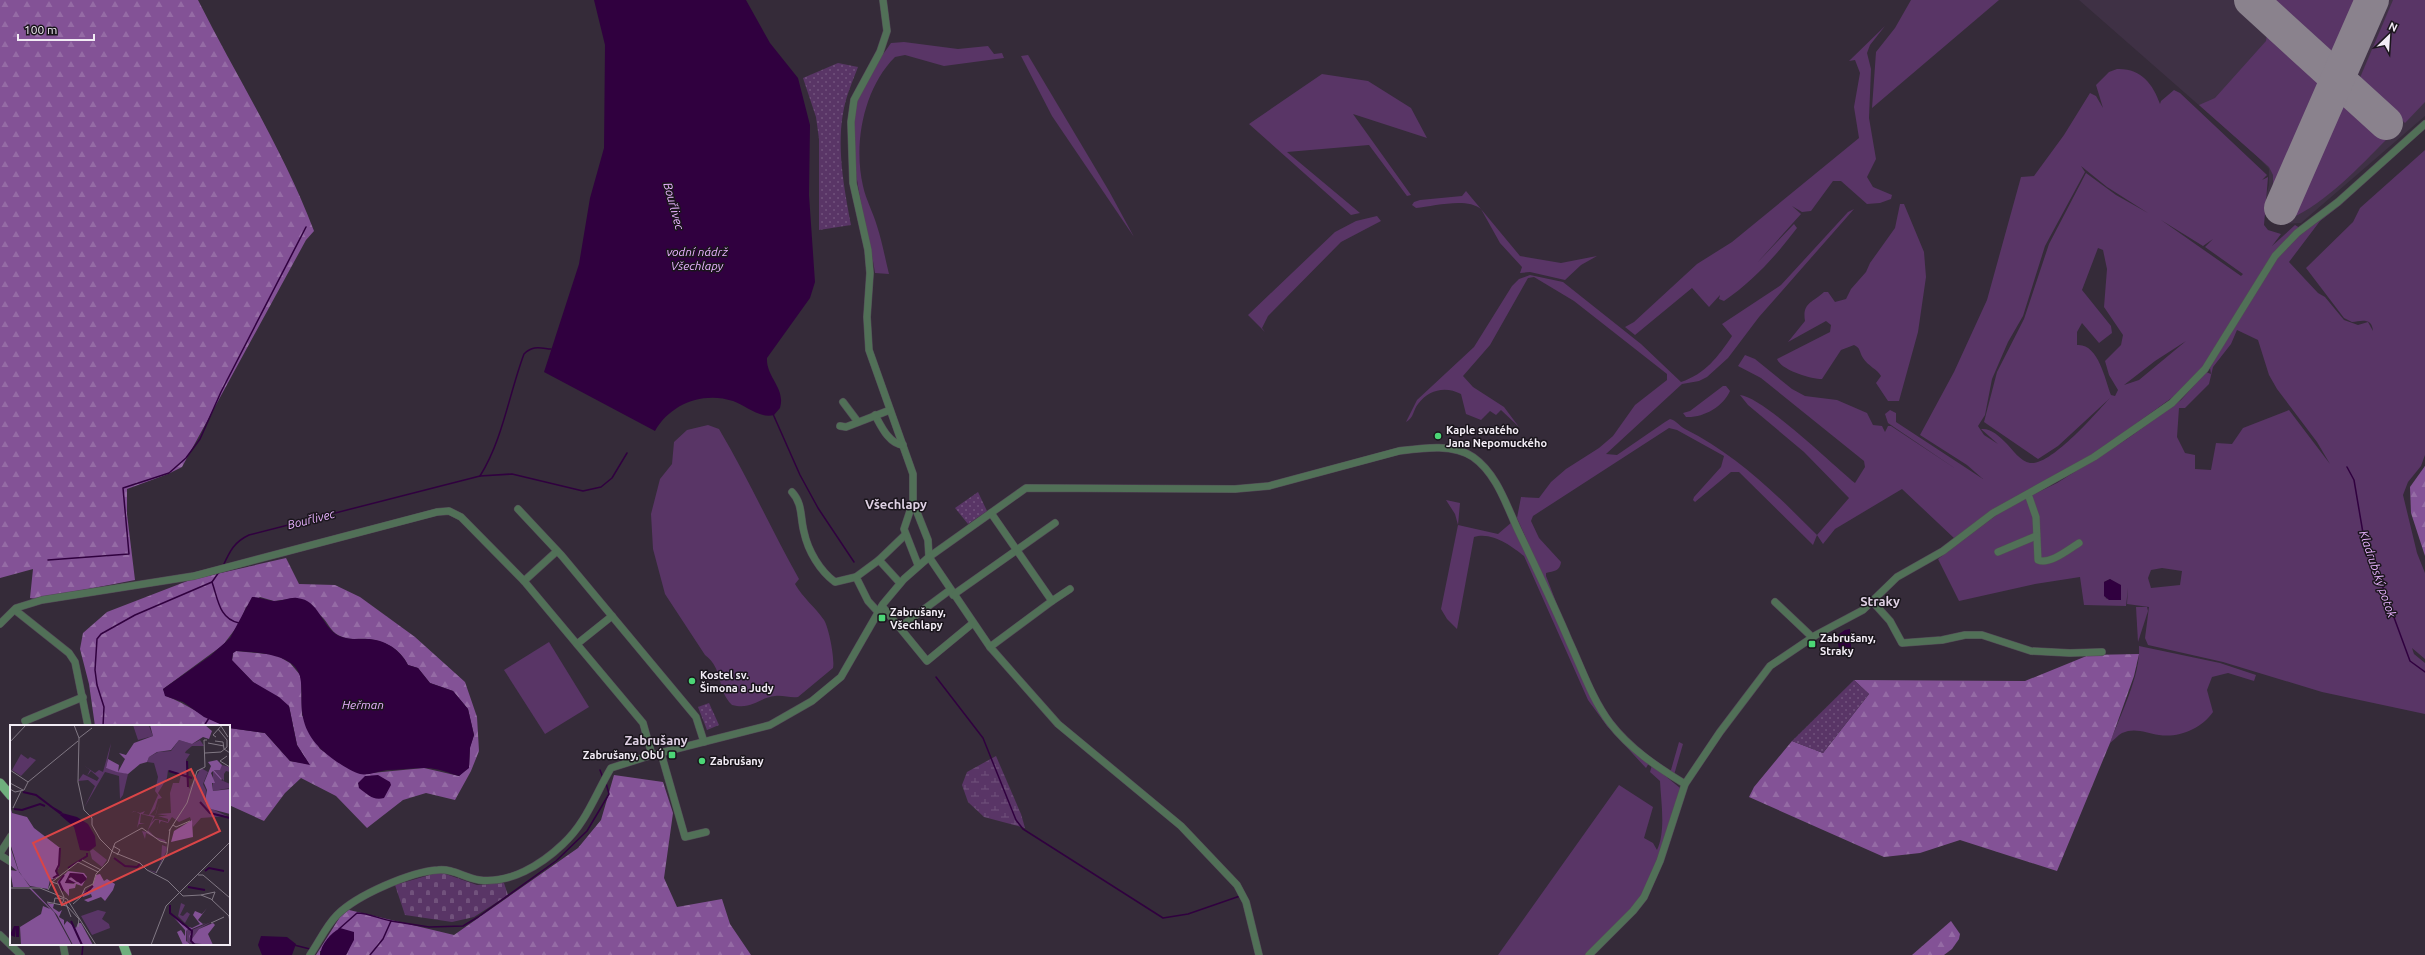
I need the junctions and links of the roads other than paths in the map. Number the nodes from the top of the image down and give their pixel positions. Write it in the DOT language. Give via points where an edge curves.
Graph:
graph roads {
  1 [pos="883,0"];
  2 [pos="2425,124"];
  3 [pos="843,402"];
  4 [pos="890,410"];
  5 [pos="876,415"];
  6 [pos="858,422"];
  7 [pos="840,426"];
  8 [pos="903,445"];
  9 [pos="792,492"];
  10 [pos="2028,494"];
  11 [pos="913,502"];
  12 [pos="518,509"];
  13 [pos="991,513"];
  14 [pos="1055,523"];
  15 [pos="905,535"];
  16 [pos="2036,536"];
  17 [pos="2079,543"];
  18 [pos="1017,550"];
  19 [pos="557,551"];
  20 [pos="1998,552"];
  21 [pos="928,557"];
  22 [pos="879,560"];
  23 [pos="918,565"];
  24 [pos="856,577"];
  25 [pos="524,581"];
  26 [pos="900,583"];
  27 [pos="1070,589"];
  28 [pos="952,593"];
  29 [pos="1052,601"];
  30 [pos="1872,601"];
  31 [pos="1775,602"];
  32 [pos="14,610"];
  33 [pos="880,610"];
  34 [pos="612,616"];
  35 [pos="973,623"];
  36 [pos="0,624"];
  37 [pos="900,627"];
  38 [pos="1812,637"];
  39 [pos="576,644"];
  40 [pos="990,647"];
  41 [pos="2102,652"];
  42 [pos="83,697"];
  43 [pos="25,721"];
  44 [pos="88,725"];
  45 [pos="704,742"];
  46 [pos="661,753"];
  47 [pos="652,755"];
  48 [pos="0,783"];
  49 [pos="1685,784"];
  50 [pos="10,795"];
  51 [pos="706,832"];
  52 [pos="10,838"];
  53 [pos="0,854"];
  54 [pos="10,861"];
  55 [pos="0,935"];
  56 [pos="10,941"];
  57 [pos="16,945"];
  58 [pos="63,945"];
  59 [pos="123,945"];
  60 [pos="20,955"];
  61 [pos="64,955"];
  62 [pos="127,955"];
  63 [pos="310,955"];
  64 [pos="1259,955"];
  65 [pos="1589,955"];
  1 -- 4 [label="street" via="887,32 880,52 854,100 851,122 853,183 868,250 870,273 868,350"];
  2 -- 10 [label="street" via="2344,197 2297,233 2275,256 2205,369 2172,403 2094,457"];
  3 -- 6 [label="street"];
  4 -- 5 [label="street"];
  4 -- 8 [label="street"];
  5 -- 6 [label="street"];
  5 -- 8 [label="street" via="889,437 898,445"];
  6 -- 7 [label="street" via="846,427"];
  8 -- 11 [label="street" via="913,474"];
  9 -- 24 [label="street" via="800,500 804,535 826,575 835,582"];
  10 -- 16 [label="street" via="2036,518"];
  10 -- 30 [label="street" via="1993,512 1943,551 1897,577"];
  11 -- 15 [label="street" via="905,524"];
  11 -- 21 [label="street" via="928,540"];
  12 -- 19 [label="street"];
  13 -- 18 [label="street"];
  13 -- 21 [label="street"];
  13 -- 49 [label="street" via="1026,488 1235,489 1269,486 1399,451 1420,448 1449,449 1467,453 1482,465 1496,484 1595,698 1610,722 1632,747 1661,770"];
  14 -- 18 [label="street"];
  15 -- 22 [label="street"];
  15 -- 23 [label="street"];
  16 -- 17 [label="street" via="2036,556 2040,561 2060,555"];
  16 -- 20 [label="street"];
  18 -- 28 [label="street"];
  18 -- 29 [label="street"];
  19 -- 25 [label="street"];
  19 -- 34 [label="street"];
  21 -- 23 [label="street"];
  21 -- 28 [label="street"];
  22 -- 24 [label="street"];
  22 -- 26 [label="street"];
  23 -- 26 [label="street"];
  24 -- 33 [label="street" via="868,601"];
  25 -- 32 [label="street" via="469,524 449,511 194,576 42,600"];
  25 -- 39 [label="street"];
  26 -- 33 [label="street"];
  27 -- 29 [label="street"];
  28 -- 35 [label="street"];
  28 -- 37 [label="street"];
  29 -- 40 [label="street"];
  30 -- 38 [label="street" via="1863,610"];
  30 -- 41 [label="street" via="1890,621 1902,644 1982,635 2031,651"];
  31 -- 38 [label="street"];
  32 -- 36 [label="street"];
  32 -- 42 [label="street" via="70,654 76,662"];
  33 -- 37 [label="street"];
  33 -- 45 [label="street" via="849,666 830,688 770,725"];
  34 -- 39 [label="street"];
  34 -- 45 [label="street" via="696,717"];
  35 -- 37 [label="street" via="927,661"];
  35 -- 40 [label="street"];
  38 -- 49 [label="street" via="1770,666"];
  39 -- 47 [label="street" via="643,723"];
  40 -- 64 [label="street" via="1058,724 1181,826 1237,885 1246,902"];
  42 -- 43 [label="street"];
  42 -- 44 [label="street"];
  45 -- 46 [label="street"];
  46 -- 47 [label="street"];
  46 -- 51 [label="street" via="685,838"];
  47 -- 63 [label="street" via="611,768 582,823 563,844 523,872 505,878 479,880 447,870 438,870 392,883 348,905 336,916"];
  48 -- 50 [label="main road"];
  49 -- 65 [label="street" via="1660,861 1644,897"];
  52 -- 53 [label="street"];
  53 -- 54 [label="street"];
  55 -- 56 [label="street"];
  57 -- 60 [label="street"];
  58 -- 61 [label="street"];
  59 -- 62 [label="main road"];
}
